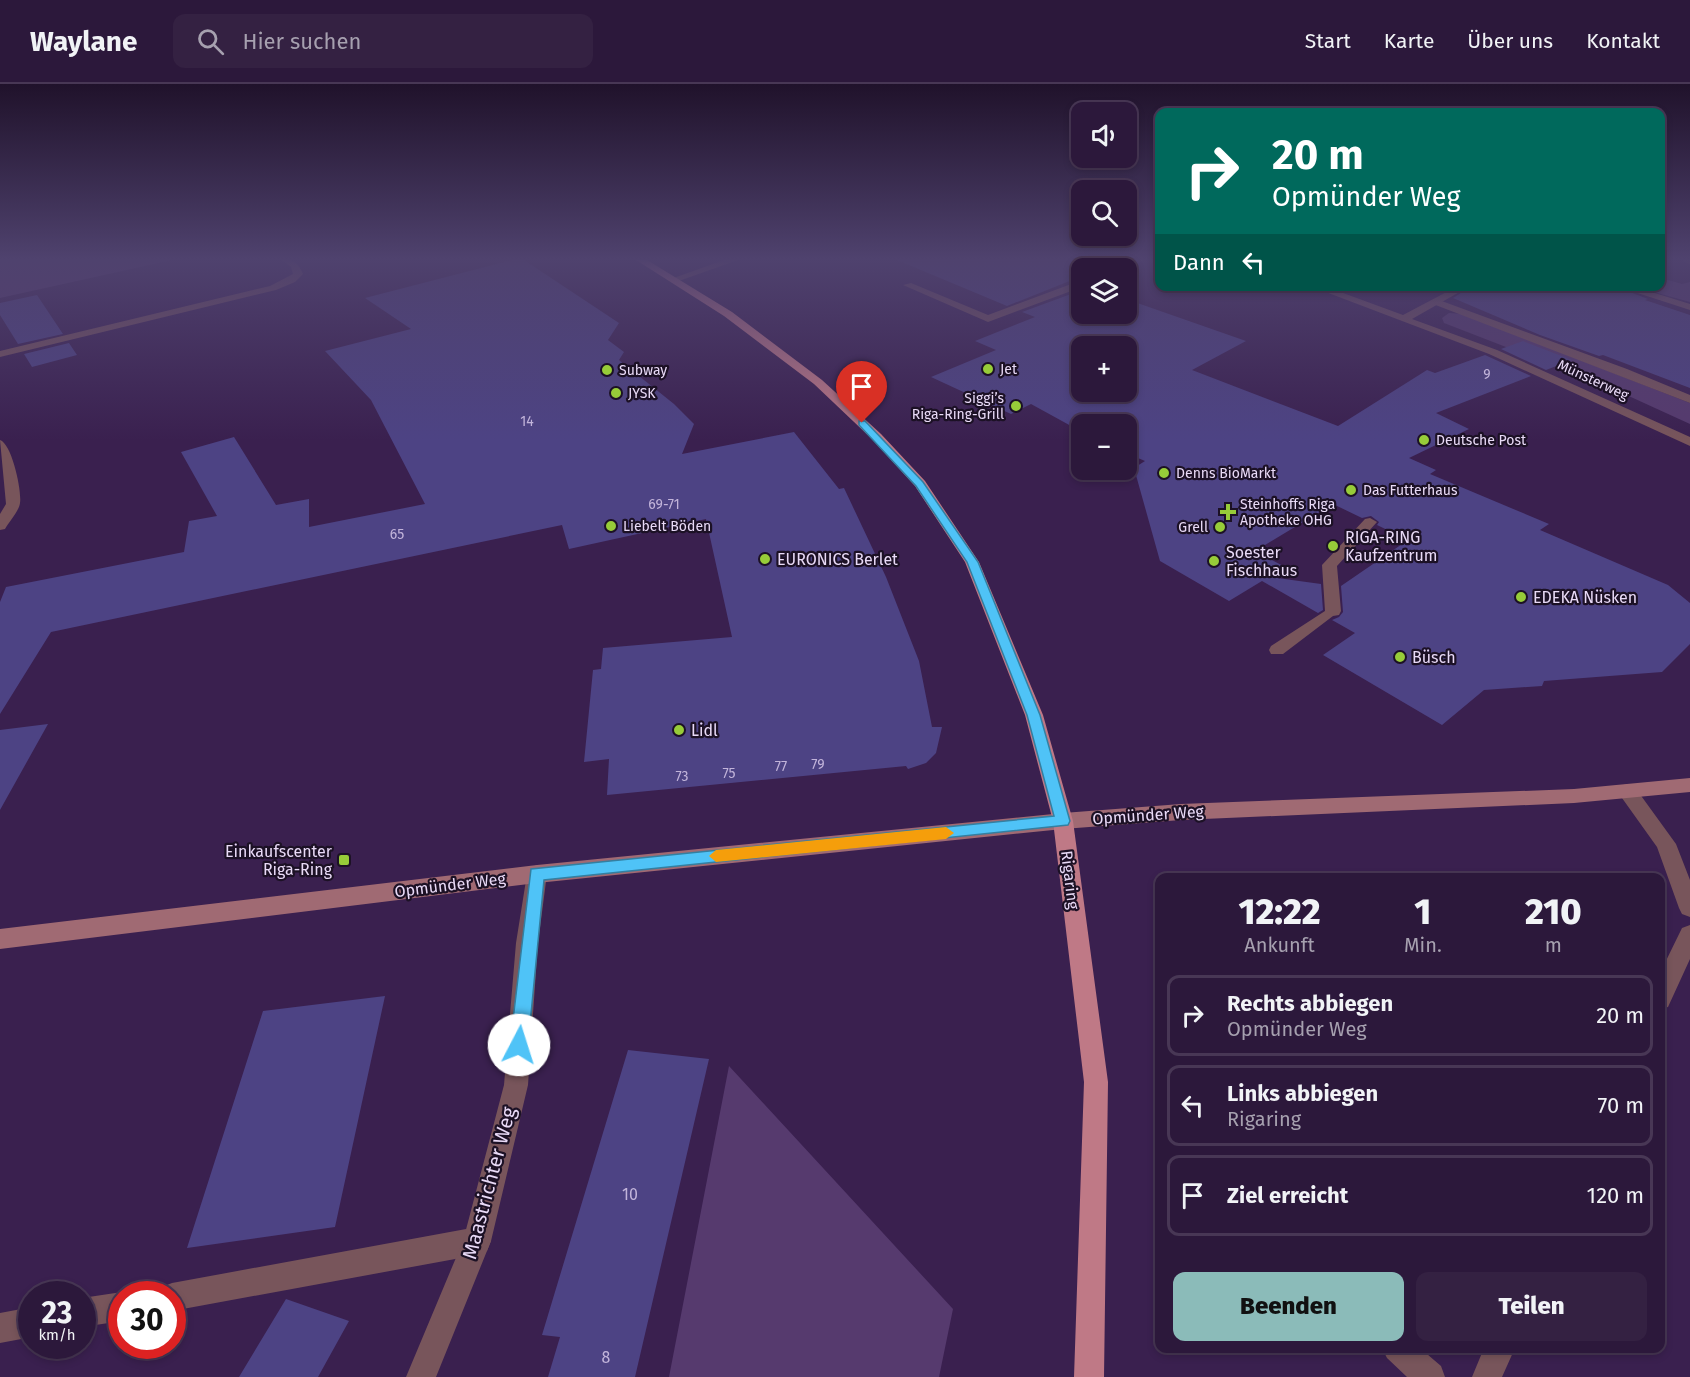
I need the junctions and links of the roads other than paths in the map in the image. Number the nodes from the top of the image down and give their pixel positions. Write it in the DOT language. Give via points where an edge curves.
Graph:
graph roads {
  1 [pos="139,320"];
  2 [pos="736,320"];
  3 [pos="1410,320"];
  4 [pos="1486,320"];
  5 [pos="0,354"];
  6 [pos="1690,399"];
  7 [pos="1690,442"];
  8 [pos="0,444"];
  9 [pos="1370,522"];
  10 [pos="0,526"];
  11 [pos="1277,650"];
  12 [pos="1690,785"];
  13 [pos="1627,791"];
  14 [pos="1063,821"];
  15 [pos="537,874"];
  16 [pos="1690,908"];
  17 [pos="1690,935"];
  18 [pos="0,939"];
  19 [pos="1665,988"];
  20 [pos="477,1241"];
  21 [pos="186,1293"];
  22 [pos="18,1325"];
  23 [pos="0,1328"];
  24 [pos="1403,1353"];
  25 [pos="1498,1353"];
  26 [pos="421,1377"];
  27 [pos="1089,1377"];
  28 [pos="1430,1377"];
  29 [pos="1487,1377"];
  1 -- 5 [label="street"];
  2 -- 14 [label="main road, Rigaring" via="818,382 877,437 920,484 972,562 1034,715"];
  3 -- 7 [label="street, Münsterweg" via="1565,383"];
  4 -- 6 [label="street"];
  8 -- 10 [label="street" via="7,461 12,504"];
  9 -- 11 [label="street" via="1329,565 1329,614"];
  12 -- 13 [label="street, Opmünder Weg"];
  13 -- 14 [label="street, Opmünder Weg"];
  13 -- 16 [label="street" via="1666,844"];
  14 -- 15 [label="street, Opmünder Weg"];
  14 -- 27 [label="main road, Rigaring" via="1096,1082"];
  15 -- 18 [label="street, Opmünder Weg"];
  15 -- 20 [label="street, Maastrichter Weg" via="527,943 516,1085"];
  17 -- 19 [label="street"];
  20 -- 21 [label="street"];
  20 -- 26 [label="street, Maastrichter Weg"];
  22 -- 23 [label="street"];
  24 -- 28 [label="street"];
  25 -- 29 [label="street"];
}
